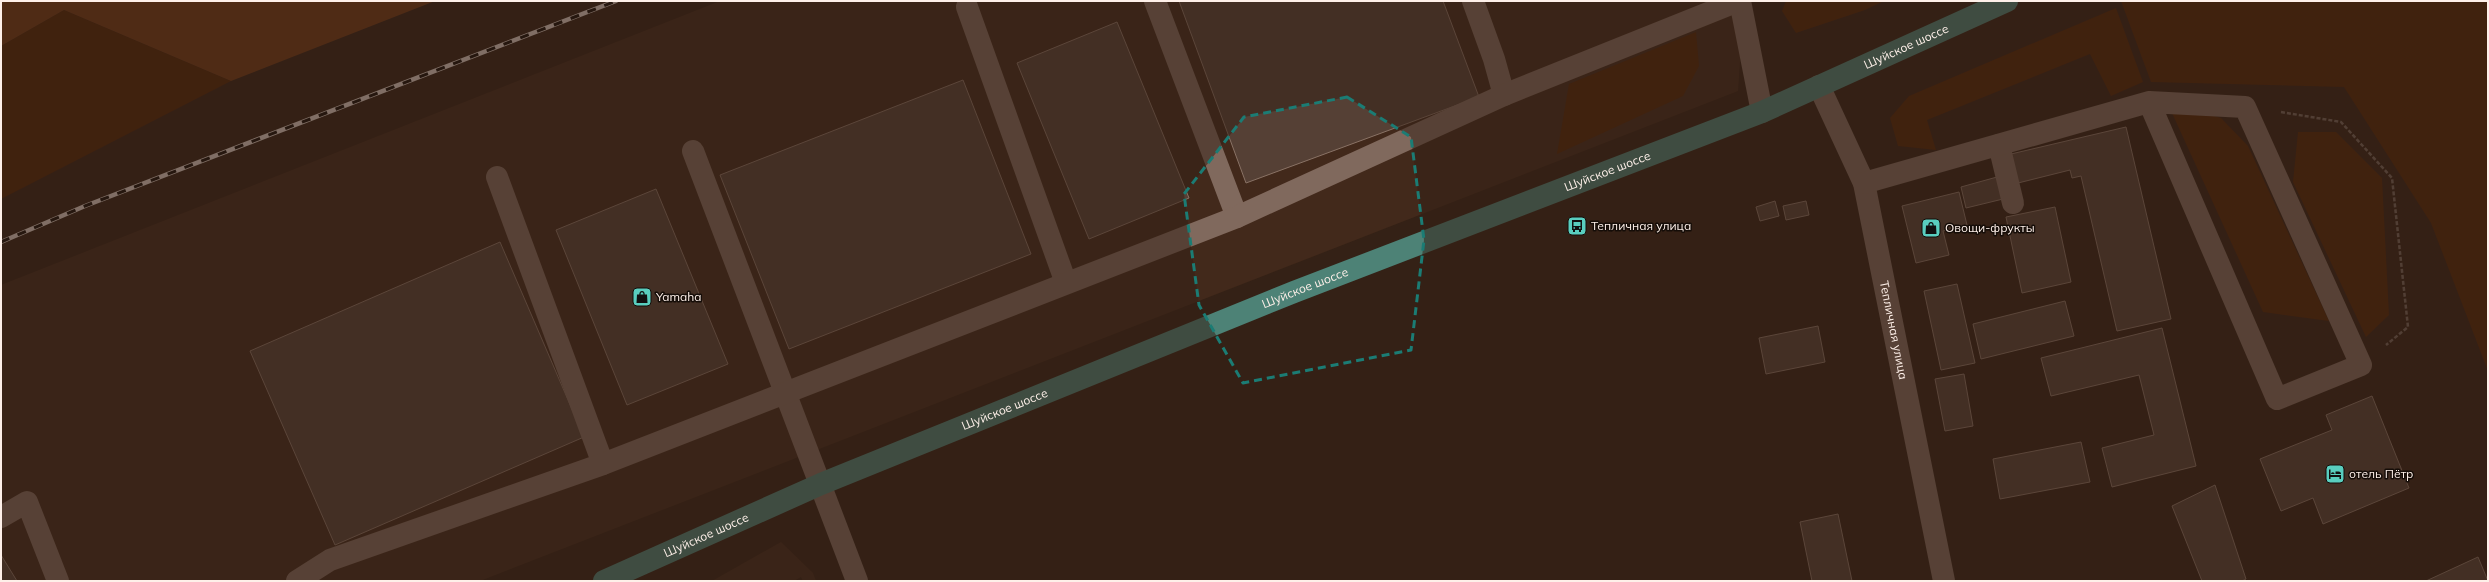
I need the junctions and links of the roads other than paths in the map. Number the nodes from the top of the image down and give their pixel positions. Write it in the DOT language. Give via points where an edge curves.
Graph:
graph roads {
  1 [pos="1155,1"];
  2 [pos="1473,1"];
  3 [pos="1739,1"];
  4 [pos="2007,1"];
  5 [pos="968,7"];
  6 [pos="1819,86"];
  7 [pos="1504,95"];
  8 [pos="2149,102"];
  9 [pos="1762,112"];
  10 [pos="1999,145"];
  11 [pos="693,151"];
  12 [pos="497,177"];
  13 [pos="1864,184"];
  14 [pos="2013,203"];
  15 [pos="1237,217"];
  16 [pos="1066,283"];
  17 [pos="786,393"];
  18 [pos="603,464"];
  19 [pos="821,484"];
  20 [pos="1,517"];
  21 [pos="58,581"];
  22 [pos="297,581"];
  23 [pos="604,581"];
  24 [pos="857,581"];
  25 [pos="1944,581"];
  1 -- 15 [label="street"];
  2 -- 7 [label="street"];
  3 -- 7 [label="street"];
  3 -- 9 [label="street"];
  4 -- 6 [label="main road, Шуйское шоссе"];
  5 -- 16 [label="street"];
  6 -- 9 [label="main road, Шуйское шоссе"];
  6 -- 13 [label="street, Тепличная улица"];
  7 -- 15 [label="street"];
  8 -- 8 [label="street" via="2277,399 2361,365 2245,106"];
  8 -- 10 [label="street"];
  9 -- 19 [label="main road, Шуйское шоссе" via="1294,292"];
  10 -- 13 [label="street"];
  10 -- 14 [label="street"];
  11 -- 17 [label="street"];
  12 -- 18 [label="street"];
  13 -- 25 [label="street, Тепличная улица"];
  15 -- 16 [label="street"];
  16 -- 17 [label="street"];
  17 -- 18 [label="street"];
  17 -- 19 [label="street"];
  18 -- 22 [label="street" via="330,560"];
  19 -- 23 [label="main road, Шуйское шоссе"];
  19 -- 24 [label="street"];
  20 -- 21 [label="street" via="27,502"];
}
